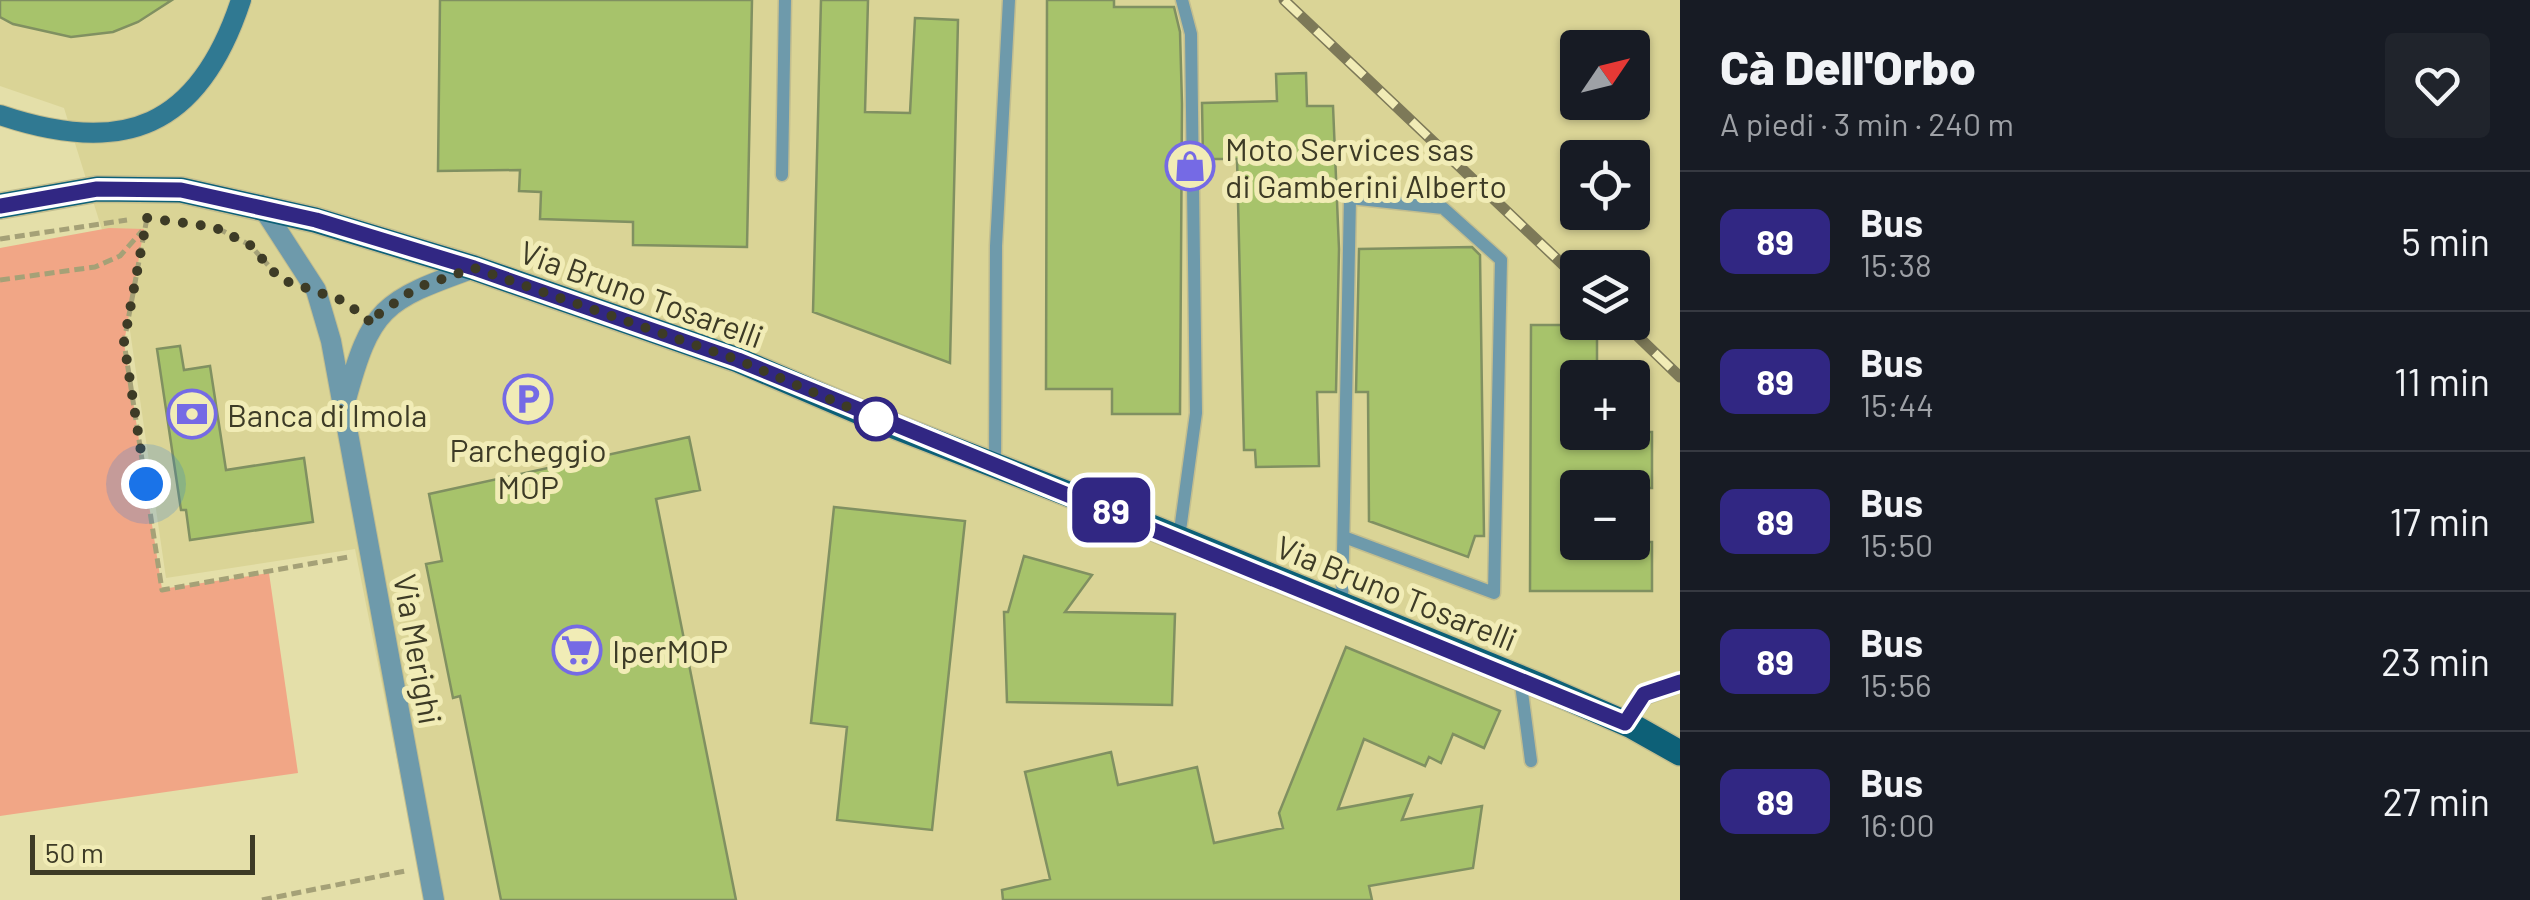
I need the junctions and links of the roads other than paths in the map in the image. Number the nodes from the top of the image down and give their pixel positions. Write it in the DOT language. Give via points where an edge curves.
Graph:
graph roads {
  1 [pos="240,0"];
  2 [pos="785,0"];
  3 [pos="1009,0"];
  4 [pos="1182,0"];
  5 [pos="0,115"];
  6 [pos="782,175"];
  7 [pos="261,205"];
  8 [pos="0,206"];
  9 [pos="474,268"];
  10 [pos="343,410"];
  11 [pos="995,465"];
  12 [pos="1344,537"];
  13 [pos="1179,538"];
  14 [pos="1342,604"];
  15 [pos="1520,677"];
  16 [pos="1680,682"];
  17 [pos="1625,723"];
  18 [pos="1676,746"];
  19 [pos="1531,762"];
  20 [pos="434,900"];
  1 -- 5 [label="main road" via="210,69 172,110 128,129 70,135"];
  2 -- 6 [label="lane"];
  3 -- 11 [label="lane" via="996,246"];
  4 -- 13 [label="lane" via="1190,34 1196,413"];
  7 -- 8 [label="main road, Via Bruno Tosarelli" via="140,187"];
  7 -- 9 [label="main road, Via Bruno Tosarelli"];
  7 -- 10 [label="street, Via Merighi" via="316,290"];
  9 -- 10 [label="street, Via Merighi" via="416,288 376,316"];
  9 -- 11 [label="main road, Via Bruno Tosarelli" via="738,360"];
  10 -- 20 [label="street, Via Merighi"];
  11 -- 13 [label="main road, Via Bruno Tosarelli"];
  12 -- 12 [label="lane" via="1350,198 1443,208 1501,260 1494,593"];
  12 -- 14 [label="lane"];
  13 -- 14 [label="main road, Via Bruno Tosarelli"];
  14 -- 15 [label="main road, Via Bruno Tosarelli"];
  15 -- 17 [label="main road, Via Bruno Tosarelli"];
  15 -- 19 [label="lane"];
  16 -- 17 [label="street" via="1644,694"];
  17 -- 18 [label="main road, Via Bruno Tosarelli"];
}
